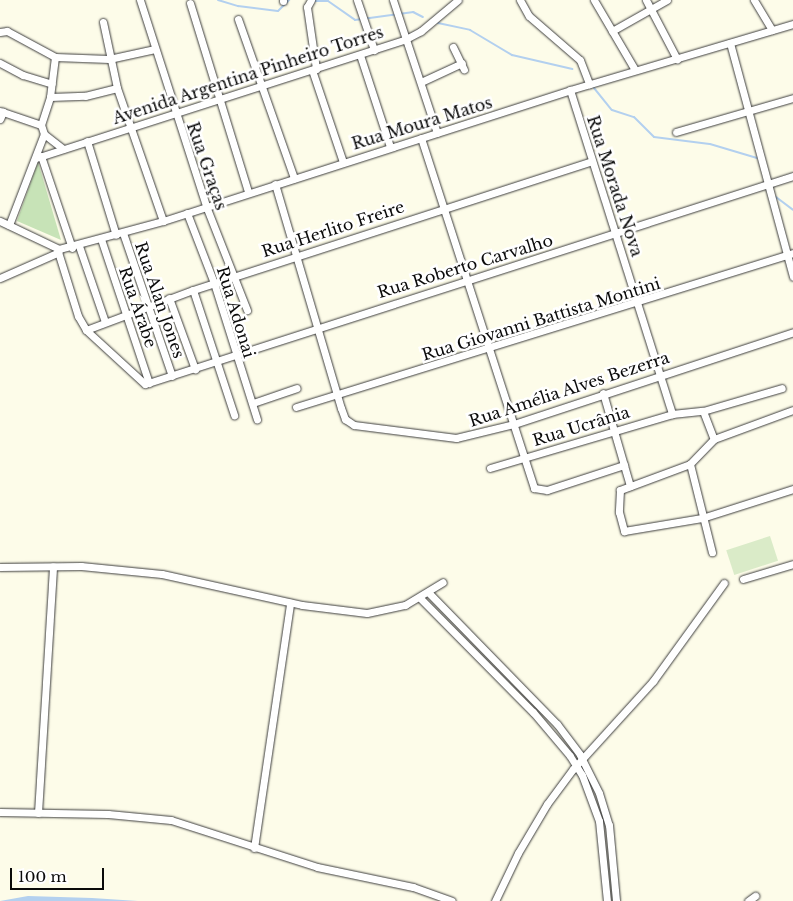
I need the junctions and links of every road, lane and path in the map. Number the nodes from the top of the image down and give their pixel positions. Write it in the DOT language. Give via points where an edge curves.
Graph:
graph roads {
  1 [pos="140,0"];
  2 [pos="357,0"];
  3 [pos="393,0"];
  4 [pos="458,0"];
  5 [pos="520,0"];
  6 [pos="594,0"];
  7 [pos="646,0"];
  8 [pos="667,0"];
  9 [pos="754,0"];
  10 [pos="310,2"];
  11 [pos="190,3"];
  12 [pos="650,9"];
  13 [pos="238,19"];
  14 [pos="103,22"];
  15 [pos="793,24"];
  16 [pos="772,30"];
  17 [pos="3,31"];
  18 [pos="612,31"];
  19 [pos="404,40"];
  20 [pos="730,43"];
  21 [pos="453,47"];
  22 [pos="155,49"];
  23 [pos="374,50"];
  24 [pos="360,55"];
  25 [pos="55,57"];
  26 [pos="109,59"];
  27 [pos="677,59"];
  28 [pos="0,63"];
  29 [pos="314,69"];
  30 [pos="635,70"];
  31 [pos="422,82"];
  32 [pos="52,84"];
  33 [pos="589,84"];
  34 [pos="261,87"];
  35 [pos="117,88"];
  36 [pos="570,90"];
  37 [pos="50,97"];
  38 [pos="793,98"];
  39 [pos="219,101"];
  40 [pos="747,110"];
  41 [pos="1,114"];
  42 [pos="175,114"];
  43 [pos="41,125"];
  44 [pos="131,128"];
  45 [pos="676,132"];
  46 [pos="437,133"];
  47 [pos="44,134"];
  48 [pos="421,138"];
  49 [pos="87,141"];
  50 [pos="390,147"];
  51 [pos="63,149"];
  52 [pos="38,157"];
  53 [pos="343,162"];
  54 [pos="592,162"];
  55 [pos="793,176"];
  56 [pos="294,178"];
  57 [pos="275,184"];
  58 [pos="767,186"];
  59 [pos="248,192"];
  60 [pos="206,206"];
  61 [pos="444,208"];
  62 [pos="187,213"];
  63 [pos="0,221"];
  64 [pos="163,221"];
  65 [pos="9,225"];
  66 [pos="119,234"];
  67 [pos="617,234"];
  68 [pos="101,239"];
  69 [pos="76,247"];
  70 [pos="59,252"];
  71 [pos="790,254"];
  72 [pos="296,256"];
  73 [pos="235,276"];
  74 [pos="793,277"];
  75 [pos="0,278"];
  76 [pos="467,279"];
  77 [pos="214,283"];
  78 [pos="193,290"];
  79 [pos="169,298"];
  80 [pos="636,304"];
  81 [pos="148,306"];
  82 [pos="247,310"];
  83 [pos="126,314"];
  84 [pos="105,322"];
  85 [pos="318,326"];
  86 [pos="86,330"];
  87 [pos="793,332"];
  88 [pos="490,349"];
  89 [pos="237,355"];
  90 [pos="216,362"];
  91 [pos="195,369"];
  92 [pos="657,375"];
  93 [pos="172,376"];
  94 [pos="147,384"];
  95 [pos="297,388"];
  96 [pos="782,388"];
  97 [pos="604,393"];
  98 [pos="337,396"];
  99 [pos="253,403"];
  100 [pos="296,406"];
  101 [pos="793,410"];
  102 [pos="703,411"];
  103 [pos="672,414"];
  104 [pos="234,415"];
  105 [pos="257,420"];
  106 [pos="514,424"];
  107 [pos="614,430"];
  108 [pos="714,439"];
  109 [pos="526,458"];
  110 [pos="690,464"];
  111 [pos="624,465"];
  112 [pos="490,468"];
  113 [pos="630,486"];
  114 [pos="793,489"];
  115 [pos="702,518"];
  116 [pos="712,552"];
  117 [pos="793,564"];
  118 [pos="53,566"];
  119 [pos="0,567"];
  120 [pos="743,579"];
  121 [pos="443,582"];
  122 [pos="724,583"];
  123 [pos="428,592"];
  124 [pos="420,598"];
  125 [pos="290,602"];
  126 [pos="582,759"];
  127 [pos="576,765"];
  128 [pos="0,812"];
  129 [pos="38,814"];
  130 [pos="254,848"];
  131 [pos="755,896"];
  132 [pos="452,901"];
  133 [pos="495,901"];
  134 [pos="608,901"];
  135 [pos="616,901"];
  136 [pos="748,901"];
  1 -- 22 [label="street, Rua Graças"];
  2 -- 23 [label="street"];
  3 -- 19 [label="street"];
  4 -- 19 [label="street, Avenida Argentina Pinheiro Torres" via="421,31"];
  5 -- 33 [label="street" via="529,16 580,60"];
  6 -- 18 [label="street"];
  7 -- 12 [label="street"];
  8 -- 12 [label="street"];
  9 -- 16 [label="street"];
  10 -- 29 [label="street"];
  11 -- 39 [label="street"];
  12 -- 18 [label="street"];
  12 -- 27 [label="street"];
  13 -- 34 [label="street"];
  14 -- 26 [label="street"];
  15 -- 16 [label="street, Rua Moura Matos"];
  16 -- 20 [label="street, Rua Moura Matos"];
  17 -- 25 [label="street"];
  18 -- 30 [label="street"];
  19 -- 23 [label="street, Avenida Argentina Pinheiro Torres"];
  19 -- 31 [label="street"];
  20 -- 27 [label="street, Rua Moura Matos"];
  20 -- 40 [label="street"];
  21 -- 31 [label="street" via="463,66"];
  22 -- 26 [label="street"];
  22 -- 42 [label="street, Rua Graças"];
  23 -- 24 [label="street, Avenida Argentina Pinheiro Torres"];
  24 -- 29 [label="street, Avenida Argentina Pinheiro Torres"];
  24 -- 50 [label="street"];
  25 -- 26 [label="street"];
  25 -- 32 [label="street"];
  26 -- 35 [label="street"];
  27 -- 30 [label="street, Rua Moura Matos"];
  28 -- 32 [label="street" via="23,75"];
  29 -- 34 [label="street, Avenida Argentina Pinheiro Torres"];
  29 -- 53 [label="street"];
  30 -- 33 [label="street, Rua Moura Matos"];
  31 -- 46 [label="street"];
  32 -- 37 [label="street"];
  33 -- 36 [label="street, Rua Moura Matos"];
  34 -- 39 [label="street, Avenida Argentina Pinheiro Torres"];
  34 -- 56 [label="street"];
  35 -- 37 [label="street" via="85,96"];
  35 -- 44 [label="street"];
  36 -- 46 [label="street, Rua Moura Matos"];
  36 -- 54 [label="street, Rua Morada Nova"];
  37 -- 43 [label="street"];
  38 -- 40 [label="street"];
  39 -- 42 [label="street, Avenida Argentina Pinheiro Torres"];
  39 -- 59 [label="street"];
  40 -- 45 [label="street"];
  40 -- 58 [label="street"];
  41 -- 43 [label="street"];
  42 -- 44 [label="street, Avenida Argentina Pinheiro Torres"];
  42 -- 60 [label="street, Rua Graças"];
  43 -- 47 [label="street"];
  44 -- 49 [label="street, Avenida Argentina Pinheiro Torres"];
  44 -- 64 [label="street"];
  46 -- 48 [label="street, Rua Moura Matos"];
  47 -- 51 [label="street"];
  47 -- 52 [label="street"];
  48 -- 50 [label="street, Rua Moura Matos"];
  48 -- 61 [label="street"];
  49 -- 51 [label="street, Avenida Argentina Pinheiro Torres"];
  49 -- 66 [label="street, Rua Alan Jones"];
  50 -- 53 [label="street, Rua Moura Matos"];
  51 -- 52 [label="street, Avenida Argentina Pinheiro Torres"];
  52 -- 65 [label="street"];
  52 -- 69 [label="street"];
  53 -- 56 [label="street, Rua Moura Matos"];
  54 -- 61 [label="street, Rua Herlito Freire"];
  54 -- 67 [label="street, Rua Morada Nova"];
  55 -- 58 [label="street, Rua Roberto Carvalho"];
  56 -- 57 [label="street, Rua Moura Matos"];
  57 -- 59 [label="street, Rua Moura Matos"];
  57 -- 72 [label="street"];
  58 -- 67 [label="street, Rua Roberto Carvalho"];
  58 -- 71 [label="street"];
  59 -- 60 [label="street, Rua Moura Matos"];
  60 -- 62 [label="street, Rua Moura Matos"];
  60 -- 73 [label="street, Rua Graças"];
  61 -- 72 [label="street, Rua Herlito Freire"];
  61 -- 76 [label="street"];
  62 -- 64 [label="street, Rua Moura Matos"];
  62 -- 77 [label="street, Rua Adonai"];
  63 -- 65 [label="street"];
  64 -- 66 [label="street, Rua Moura Matos"];
  65 -- 70 [label="street"];
  66 -- 68 [label="street, Rua Moura Matos"];
  66 -- 81 [label="street, Rua Alan Jones"];
  67 -- 76 [label="street, Rua Roberto Carvalho"];
  67 -- 80 [label="street, Rua Morada Nova"];
  68 -- 69 [label="street, Rua Moura Matos"];
  68 -- 83 [label="street, Rua Árabe"];
  69 -- 70 [label="street, Rua Moura Matos"];
  69 -- 84 [label="street"];
  70 -- 75 [label="street"];
  70 -- 86 [label="street" via="78,316"];
  71 -- 74 [label="street"];
  71 -- 80 [label="street, Rua Giovanni Battista Montini"];
  72 -- 73 [label="street, Rua Herlito Freire"];
  72 -- 85 [label="street"];
  73 -- 77 [label="street, Rua Herlito Freire"];
  73 -- 82 [label="street, Rua Graças"];
  76 -- 85 [label="street, Rua Roberto Carvalho"];
  76 -- 88 [label="street"];
  77 -- 78 [label="street, Rua Herlito Freire"];
  77 -- 89 [label="street, Rua Adonai"];
  78 -- 79 [label="street, Rua Herlito Freire"];
  78 -- 90 [label="street"];
  79 -- 81 [label="street, Rua Herlito Freire"];
  79 -- 91 [label="street"];
  80 -- 88 [label="street, Rua Giovanni Battista Montini"];
  80 -- 92 [label="street, Rua Morada Nova"];
  81 -- 83 [label="street, Rua Herlito Freire"];
  81 -- 93 [label="street, Rua Alan Jones"];
  83 -- 84 [label="street, Rua Herlito Freire"];
  83 -- 94 [label="street, Rua Árabe"];
  84 -- 86 [label="street, Rua Herlito Freire"];
  85 -- 89 [label="street, Rua Roberto Carvalho"];
  85 -- 98 [label="street"];
  86 -- 94 [label="street"];
  87 -- 92 [label="street, Rua Amélia Alves Bezerra"];
  88 -- 98 [label="street, Rua Giovanni Battista Montini"];
  88 -- 106 [label="street"];
  89 -- 90 [label="street, Rua Roberto Carvalho"];
  89 -- 99 [label="street, Rua Adonai"];
  90 -- 91 [label="street, Rua Roberto Carvalho"];
  90 -- 104 [label="street"];
  91 -- 93 [label="street, Rua Roberto Carvalho"];
  92 -- 97 [label="street, Rua Amélia Alves Bezerra"];
  92 -- 103 [label="street, Rua Morada Nova"];
  93 -- 94 [label="street, Rua Roberto Carvalho"];
  95 -- 99 [label="street"];
  96 -- 102 [label="street"];
  97 -- 106 [label="street, Rua Amélia Alves Bezerra"];
  97 -- 107 [label="street"];
  98 -- 100 [label="street, Rua Giovanni Battista Montini"];
  98 -- 106 [label="street, Rua Amélia Alves Bezerra" via="349,423 398,433 448,439"];
  99 -- 105 [label="street, Rua Adonai"];
  101 -- 108 [label="street"];
  102 -- 103 [label="street"];
  102 -- 108 [label="street"];
  103 -- 107 [label="street, Rua Ucrânia"];
  106 -- 109 [label="street"];
  107 -- 109 [label="street, Rua Ucrânia"];
  107 -- 111 [label="street"];
  108 -- 110 [label="street"];
  109 -- 111 [label="street" via="533,486 538,490"];
  109 -- 112 [label="street, Rua Ucrânia"];
  110 -- 113 [label="street"];
  110 -- 115 [label="street"];
  111 -- 113 [label="street"];
  113 -- 115 [label="street" via="618,494 622,527 628,532"];
  114 -- 115 [label="street"];
  115 -- 116 [label="street"];
  117 -- 120 [label="street"];
  118 -- 119 [label="street"];
  118 -- 125 [label="street" via="162,574"];
  118 -- 129 [label="street"];
  121 -- 123 [label="street"];
  122 -- 126 [label="street" via="653,681"];
  123 -- 124 [label="street"];
  123 -- 126 [label="street" via="558,724"];
  124 -- 125 [label="street" via="405,605 367,613"];
  124 -- 127 [label="street" via="548,728"];
  125 -- 130 [label="street"];
  126 -- 127 [label="street"];
  126 -- 135 [label="street" via="609,825"];
  127 -- 133 [label="street" via="527,837"];
  127 -- 134 [label="street" via="599,821"];
  128 -- 129 [label="street"];
  129 -- 130 [label="street" via="158,818 196,827"];
  130 -- 132 [label="street" via="318,867 413,887"];
  131 -- 136 [label="street"];
}
